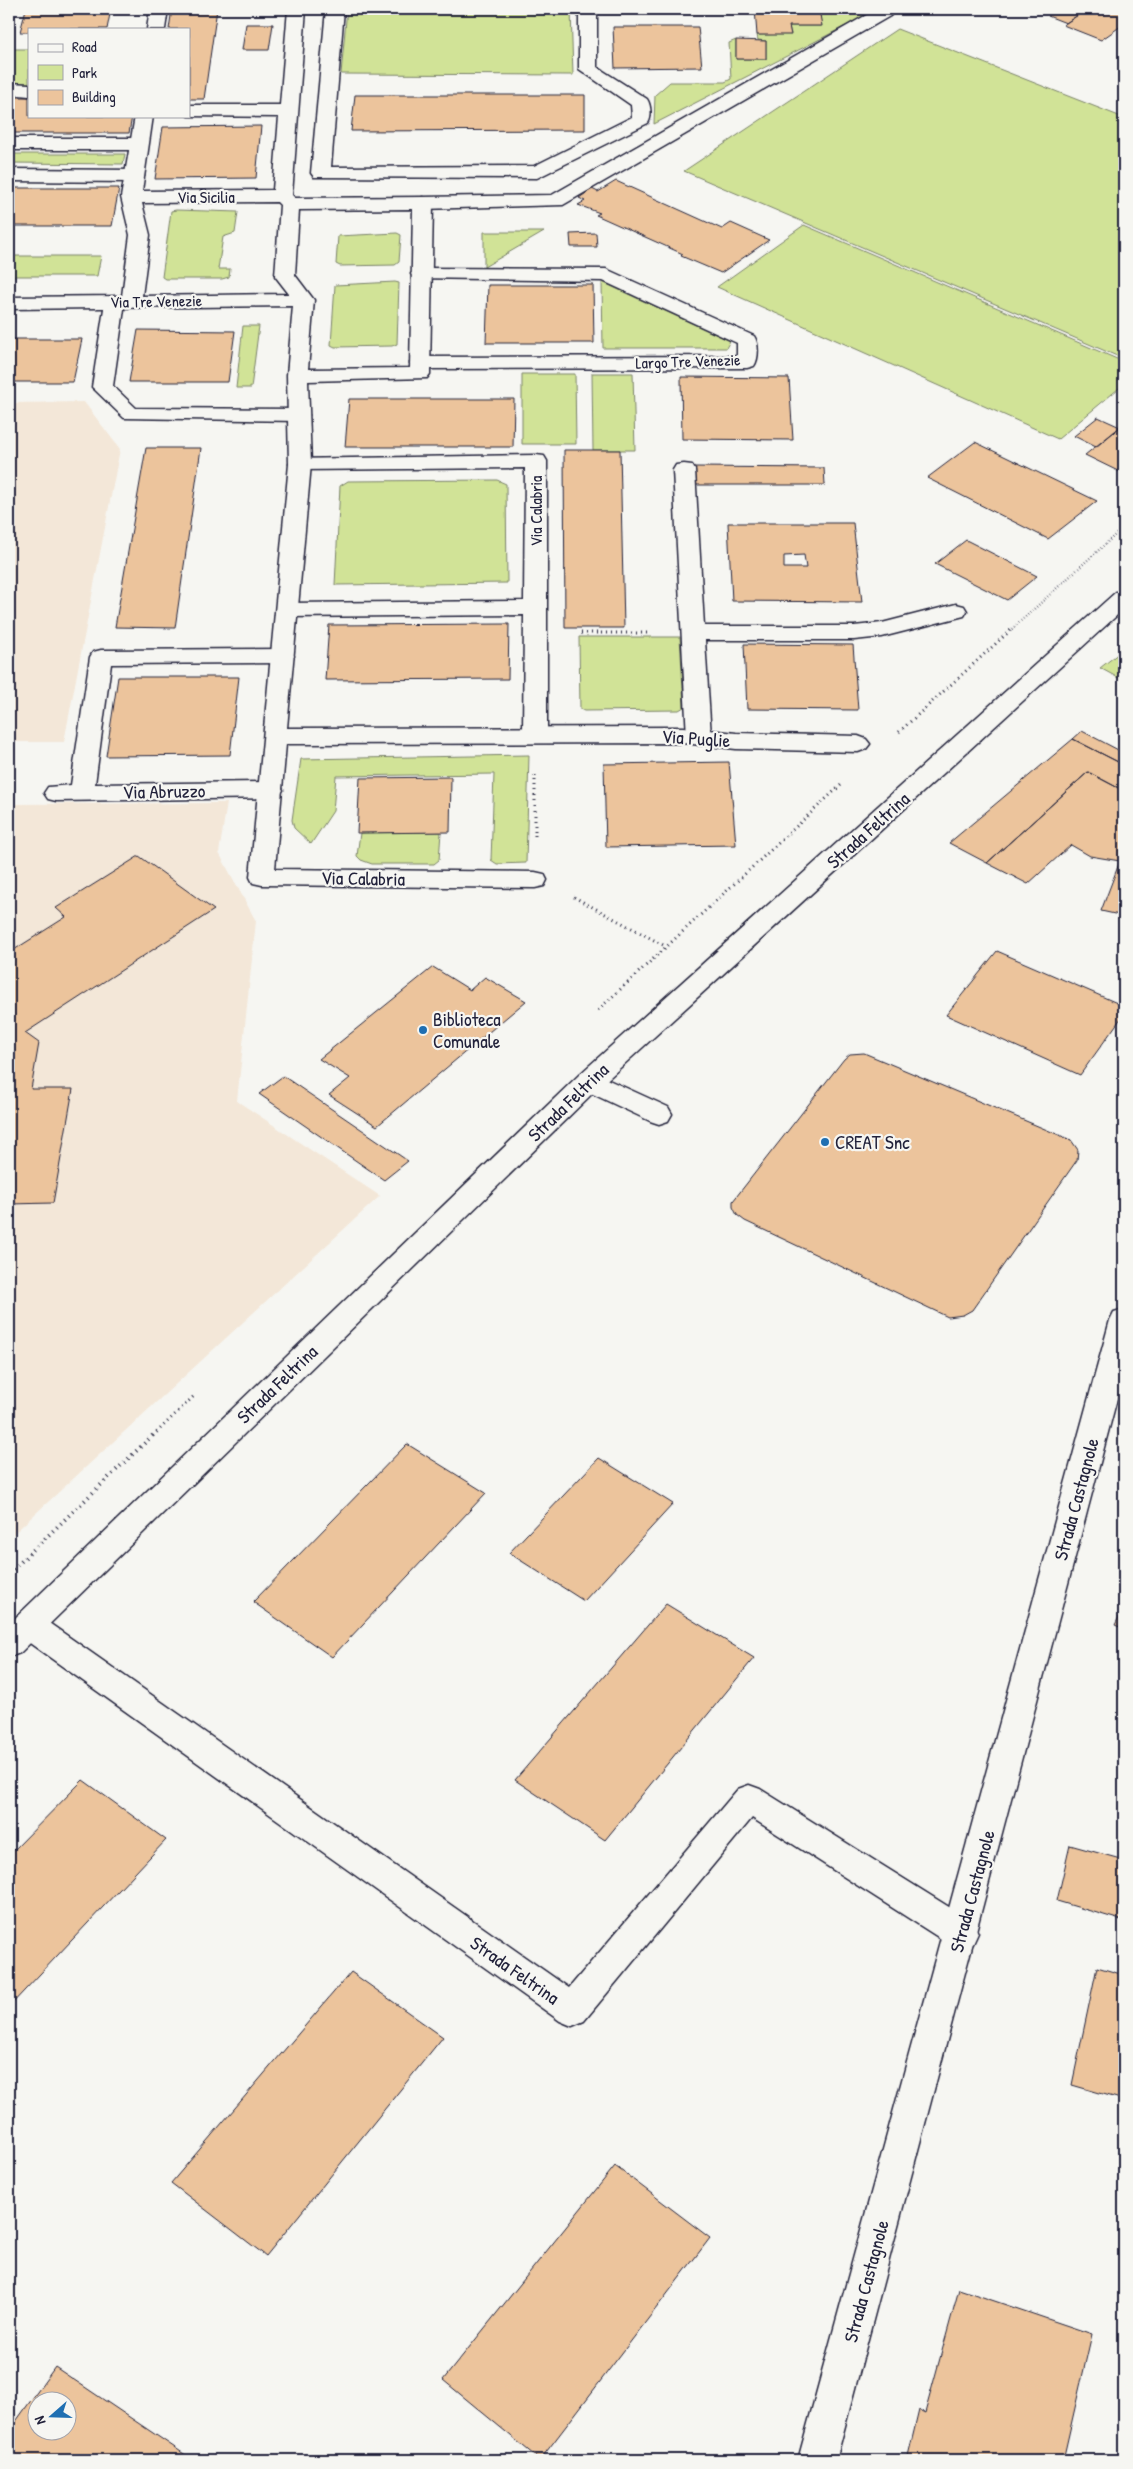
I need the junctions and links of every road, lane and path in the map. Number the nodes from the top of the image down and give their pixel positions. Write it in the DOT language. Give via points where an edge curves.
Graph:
graph roads {
  1 [pos="160,9"];
  2 [pos="297,9"];
  3 [pos="335,9"];
  4 [pos="588,9"];
  5 [pos="884,12"];
  6 [pos="156,28"];
  7 [pos="9,90"];
  8 [pos="28,90"];
  9 [pos="190,111"];
  10 [pos="289,111"];
  11 [pos="144,118"];
  12 [pos="9,144"];
  13 [pos="139,144"];
  14 [pos="9,175"];
  15 [pos="134,176"];
  16 [pos="131,197"];
  17 [pos="286,200"];
  18 [pos="423,203"];
  19 [pos="421,274"];
  20 [pos="304,300"];
  21 [pos="123,302"];
  22 [pos="9,303"];
  23 [pos="420,363"];
  24 [pos="297,375"];
  25 [pos="299,415"];
  26 [pos="300,464"];
  27 [pos="684,470"];
  28 [pos="1124,597"];
  29 [pos="535,608"];
  30 [pos="287,610"];
  31 [pos="956,611"];
  32 [pos="535,632"];
  33 [pos="693,633"];
  34 [pos="283,656"];
  35 [pos="535,734"];
  36 [pos="276,736"];
  37 [pos="699,737"];
  38 [pos="858,744"];
  39 [pos="271,790"];
  40 [pos="82,792"];
  41 [pos="56,793"];
  42 [pos="535,880"];
  43 [pos="709,972"];
  44 [pos="589,1081"];
  45 [pos="659,1114"];
  46 [pos="1124,1320"];
  47 [pos="19,1634"];
  48 [pos="960,1933"];
  49 [pos="817,2460"];
  1 -- 6 [label="street"];
  2 -- 10 [label="street"];
  3 -- 4 [label="street" via="321,173 537,172 640,119 640,103 588,69"];
  5 -- 18 [label="street" via="556,201"];
  7 -- 8 [label="street"];
  9 -- 10 [label="street"];
  10 -- 17 [label="street"];
  11 -- 13 [label="street"];
  12 -- 13 [label="street"];
  13 -- 15 [label="street"];
  14 -- 15 [label="street"];
  15 -- 16 [label="street"];
  16 -- 17 [label="street, Via Sicilia"];
  16 -- 21 [label="street" via="140,235"];
  17 -- 18 [label="street"];
  17 -- 20 [label="street" via="285,276"];
  18 -- 19 [label="street"];
  19 -- 23 [label="street"];
  19 -- 23 [label="street, Largo Tre Venezie" via="606,275 747,340 747,362"];
  20 -- 21 [label="street, Via Tre Venezie"];
  20 -- 24 [label="street"];
  21 -- 22 [label="street, Via Tre Venezie"];
  21 -- 25 [label="street" via="102,386 131,414"];
  23 -- 24 [label="street" via="420,374"];
  24 -- 25 [label="street, Via Calabria"];
  25 -- 26 [label="street, Via Calabria"];
  26 -- 29 [label="street, Via Calabria" via="536,461"];
  26 -- 30 [label="street, Via Calabria"];
  27 -- 33 [label="street"];
  28 -- 43 [label="street, Strada Feltrina"];
  29 -- 30 [label="street"];
  29 -- 32 [label="street"];
  30 -- 34 [label="street, Via Calabria"];
  31 -- 33 [label="street" via="882,630 854,633"];
  32 -- 33 [label="path"];
  32 -- 35 [label="street"];
  33 -- 37 [label="street"];
  34 -- 36 [label="street, Via Calabria"];
  34 -- 40 [label="street" via="101,657"];
  35 -- 36 [label="street, Via Puglie"];
  35 -- 37 [label="street, Via Puglie"];
  35 -- 42 [label="path"];
  36 -- 39 [label="street, Via Calabria"];
  37 -- 38 [label="street, Via Puglie"];
  39 -- 40 [label="street, Via Abruzzo"];
  39 -- 42 [label="street, Via Calabria" via="262,877"];
  40 -- 41 [label="street, Via Abruzzo"];
  42 -- 43 [label="path" via="557,888"];
  43 -- 44 [label="street, Strada Feltrina"];
  44 -- 45 [label="street"];
  44 -- 47 [label="street, Strada Feltrina"];
  46 -- 48 [label="street, Strada Castagnole"];
  47 -- 48 [label="street, Strada Feltrina" via="572,2010 749,1799"];
  48 -- 49 [label="street, Strada Castagnole"];
}
